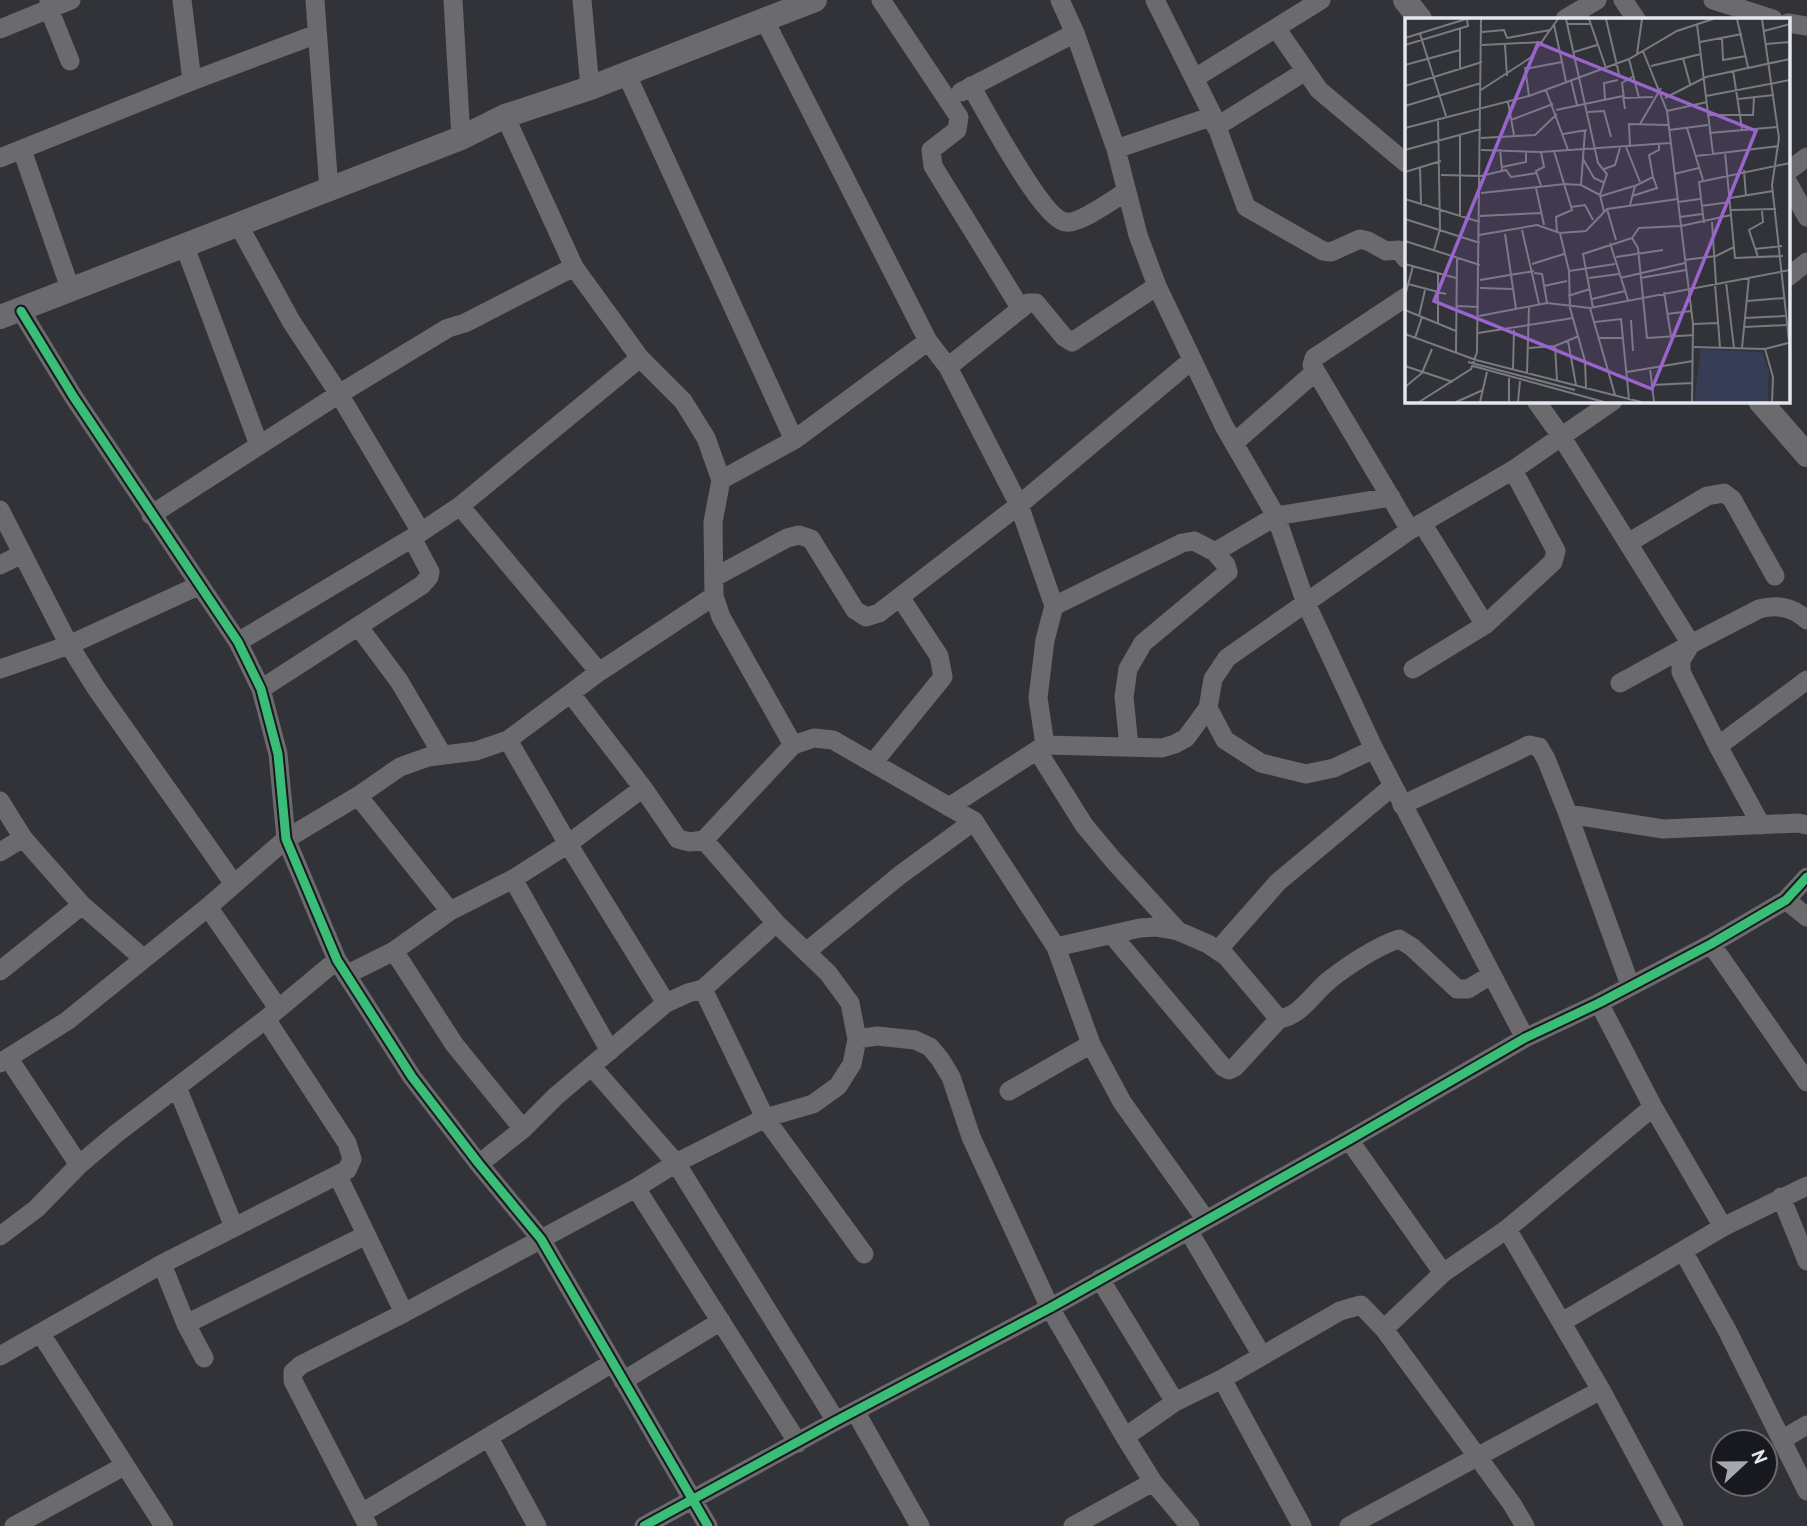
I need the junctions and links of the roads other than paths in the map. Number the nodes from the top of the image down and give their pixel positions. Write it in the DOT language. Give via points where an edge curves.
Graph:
graph roads {
  1 [pos="71,0"];
  2 [pos="182,0"];
  3 [pos="315,0"];
  4 [pos="453,0"];
  5 [pos="582,0"];
  6 [pos="816,0"];
  7 [pos="881,0"];
  8 [pos="1060,0"];
  9 [pos="1155,0"];
  10 [pos="1321,0"];
  11 [pos="1405,0"];
  12 [pos="1597,0"];
  13 [pos="1623,0"];
  14 [pos="1713,0"];
  15 [pos="49,4"];
  16 [pos="1419,18"];
  17 [pos="1567,18"];
  18 [pos="1635,18"];
  19 [pos="1770,18"];
  20 [pos="765,21"];
  21 [pos="1276,28"];
  22 [pos="0,29"];
  23 [pos="1074,33"];
  24 [pos="317,34"];
  25 [pos="70,61"];
  26 [pos="1304,72"];
  27 [pos="626,73"];
  28 [pos="1195,78"];
  29 [pos="192,81"];
  30 [pos="971,86"];
  31 [pos="590,88"];
  32 [pos="947,99"];
  33 [pos="506,116"];
  34 [pos="1214,121"];
  35 [pos="461,138"];
  36 [pos="1116,149"];
  37 [pos="22,150"];
  38 [pos="1807,157"];
  39 [pos="0,158"];
  40 [pos="1405,162"];
  41 [pos="1790,170"];
  42 [pos="1790,187"];
  43 [pos="328,190"];
  44 [pos="1127,191"];
  45 [pos="1807,217"];
  46 [pos="239,226"];
  47 [pos="186,247"];
  48 [pos="1405,258"];
  49 [pos="1807,262"];
  50 [pos="574,267"];
  51 [pos="1790,275"];
  52 [pos="1157,286"];
  53 [pos="71,291"];
  54 [pos="1405,299"];
  55 [pos="1021,309"];
  56 [pos="11,314"];
  57 [pos="928,341"];
  58 [pos="640,358"];
  59 [pos="1192,360"];
  60 [pos="948,367"];
  61 [pos="1315,372"];
  62 [pos="338,394"];
  63 [pos="1537,402"];
  64 [pos="1611,402"];
  65 [pos="1761,402"];
  66 [pos="1560,436"];
  67 [pos="794,440"];
  68 [pos="1234,443"];
  69 [pos="259,445"];
  70 [pos="1807,455"];
  71 [pos="1513,470"];
  72 [pos="721,480"];
  73 [pos="1391,497"];
  74 [pos="1019,505"];
  75 [pos="460,506"];
  76 [pos="0,510"];
  77 [pos="152,515"];
  78 [pos="1276,516"];
  79 [pos="1416,526"];
  80 [pos="416,535"];
  81 [pos="1628,543"];
  82 [pos="1214,552"];
  83 [pos="22,554"];
  84 [pos="0,565"];
  85 [pos="1775,576"];
  86 [pos="200,585"];
  87 [pos="714,586"];
  88 [pos="900,597"];
  89 [pos="1305,601"];
  90 [pos="1054,606"];
  91 [pos="1807,620"];
  92 [pos="1485,625"];
  93 [pos="358,626"];
  94 [pos="238,642"];
  95 [pos="1691,644"];
  96 [pos="69,645"];
  97 [pos="0,669"];
  98 [pos="1413,669"];
  99 [pos="599,672"];
  100 [pos="1807,680"];
  101 [pos="1620,683"];
  102 [pos="261,689"];
  103 [pos="571,694"];
  104 [pos="1208,708"];
  105 [pos="508,740"];
  106 [pos="793,745"];
  107 [pos="1129,746"];
  108 [pos="1718,746"];
  109 [pos="1041,748"];
  110 [pos="1374,749"];
  111 [pos="442,754"];
  112 [pos="873,763"];
  113 [pos="1393,786"];
  114 [pos="643,788"];
  115 [pos="358,796"];
  116 [pos="0,801"];
  117 [pos="1402,806"];
  118 [pos="949,807"];
  119 [pos="1568,814"];
  120 [pos="974,821"];
  121 [pos="1761,825"];
  122 [pos="1807,825"];
  123 [pos="23,838"];
  124 [pos="286,839"];
  125 [pos="704,840"];
  126 [pos="568,844"];
  127 [pos="0,852"];
  128 [pos="1807,877"];
  129 [pos="513,879"];
  130 [pos="234,884"];
  131 [pos="1786,900"];
  132 [pos="82,905"];
  133 [pos="208,907"];
  134 [pos="450,911"];
  135 [pos="1807,917"];
  136 [pos="776,923"];
  137 [pos="1178,931"];
  138 [pos="1113,936"];
  139 [pos="1712,944"];
  140 [pos="1056,947"];
  141 [pos="1218,950"];
  142 [pos="394,951"];
  143 [pos="806,951"];
  144 [pos="144,959"];
  145 [pos="342,968"];
  146 [pos="0,971"];
  147 [pos="1491,975"];
  148 [pos="1630,985"];
  149 [pos="703,989"];
  150 [pos="666,1003"];
  151 [pos="1599,1003"];
  152 [pos="272,1013"];
  153 [pos="1279,1019"];
  154 [pos="1525,1038"];
  155 [pos="857,1039"];
  156 [pos="1091,1044"];
  157 [pos="610,1051"];
  158 [pos="4,1061"];
  159 [pos="592,1067"];
  160 [pos="1807,1082"];
  161 [pos="177,1087"];
  162 [pos="1009,1091"];
  163 [pos="1653,1107"];
  164 [pos="765,1118"];
  165 [pos="523,1129"];
  166 [pos="1349,1140"];
  167 [pos="676,1163"];
  168 [pos="479,1164"];
  169 [pos="79,1165"];
  170 [pos="338,1176"];
  171 [pos="1807,1186"];
  172 [pos="636,1188"];
  173 [pos="1781,1197"];
  174 [pos="1206,1220"];
  175 [pos="233,1227"];
  176 [pos="1723,1227"];
  177 [pos="1507,1229"];
  178 [pos="1188,1230"];
  179 [pos="366,1235"];
  180 [pos="0,1236"];
  181 [pos="541,1239"];
  182 [pos="1683,1251"];
  183 [pos="864,1254"];
  184 [pos="1807,1261"];
  185 [pos="162,1264"];
  186 [pos="1443,1273"];
  187 [pos="1100,1279"];
  188 [pos="1050,1308"];
  189 [pos="404,1313"];
  190 [pos="721,1321"];
  191 [pos="1562,1322"];
  192 [pos="186,1324"];
  193 [pos="1384,1329"];
  194 [pos="41,1334"];
  195 [pos="1261,1354"];
  196 [pos="0,1356"];
  197 [pos="204,1358"];
  198 [pos="612,1363"];
  199 [pos="1222,1379"];
  200 [pos="623,1381"];
  201 [pos="1601,1390"];
  202 [pos="1175,1402"];
  203 [pos="855,1411"];
  204 [pos="836,1421"];
  205 [pos="1807,1425"];
  206 [pos="1125,1437"];
  207 [pos="489,1438"];
  208 [pos="1783,1439"];
  209 [pos="798,1443"];
  210 [pos="1479,1457"];
  211 [pos="124,1465"];
  212 [pos="1153,1482"];
  213 [pos="1807,1491"];
  214 [pos="692,1499"];
  215 [pos="365,1520"];
  216 [pos="21,1524"];
  217 [pos="164,1526"];
  218 [pos="537,1526"];
  219 [pos="645,1526"];
  220 [pos="708,1526"];
  221 [pos="920,1526"];
  222 [pos="1073,1526"];
  223 [pos="1190,1526"];
  224 [pos="1302,1526"];
  225 [pos="1349,1526"];
  226 [pos="1525,1526"];
  227 [pos="1674,1526"];
  1 -- 15 [label="street"];
  2 -- 29 [label="street"];
  3 -- 24 [label="street"];
  4 -- 35 [label="street"];
  5 -- 31 [label="street"];
  6 -- 20 [label="street"];
  7 -- 32 [label="street"];
  8 -- 23 [label="street"];
  9 -- 28 [label="street"];
  10 -- 21 [label="street"];
  11 -- 16 [label="street"];
  12 -- 17 [label="street"];
  13 -- 18 [label="street"];
  14 -- 19 [label="street"];
  15 -- 22 [label="street"];
  15 -- 25 [label="street"];
  20 -- 27 [label="street"];
  20 -- 57 [label="street"];
  21 -- 26 [label="street"];
  21 -- 28 [label="street"];
  23 -- 30 [label="street"];
  23 -- 36 [label="street"];
  24 -- 29 [label="street"];
  24 -- 43 [label="street"];
  26 -- 34 [label="street"];
  26 -- 40 [label="street"];
  27 -- 31 [label="street"];
  27 -- 67 [label="street"];
  28 -- 34 [label="street"];
  29 -- 37 [label="street"];
  30 -- 32 [label="street"];
  30 -- 44 [label="street" via="1033,189 1058,219 1067,223 1078,220"];
  31 -- 33 [label="street"];
  32 -- 55 [label="street" via="959,117 957,130 931,150 933,166"];
  33 -- 35 [label="street"];
  33 -- 50 [label="street"];
  34 -- 36 [label="street"];
  34 -- 48 [label="street" via="1238,190 1246,207 1258,216 1323,251 1360,239 1386,251 1399,250"];
  35 -- 43 [label="street"];
  36 -- 44 [label="street"];
  37 -- 39 [label="street"];
  37 -- 53 [label="street"];
  38 -- 41 [label="street"];
  42 -- 45 [label="street"];
  43 -- 46 [label="street"];
  44 -- 52 [label="street"];
  46 -- 47 [label="street"];
  46 -- 62 [label="street"];
  47 -- 53 [label="street"];
  47 -- 69 [label="street"];
  49 -- 51 [label="street"];
  50 -- 58 [label="street"];
  50 -- 62 [label="street" via="448,328"];
  52 -- 55 [label="street" via="1072,342 1036,303"];
  52 -- 59 [label="street"];
  53 -- 56 [label="street"];
  54 -- 61 [label="street" via="1314,358"];
  55 -- 60 [label="street"];
  56 -- 77 [label="street" via="73,396"];
  57 -- 60 [label="street"];
  57 -- 67 [label="street"];
  58 -- 72 [label="street" via="683,401 706,438"];
  58 -- 75 [label="street"];
  59 -- 68 [label="street"];
  59 -- 74 [label="street"];
  60 -- 74 [label="street"];
  61 -- 68 [label="street"];
  61 -- 73 [label="street"];
  62 -- 69 [label="street"];
  62 -- 80 [label="street"];
  63 -- 66 [label="street"];
  64 -- 66 [label="street"];
  65 -- 70 [label="street"];
  66 -- 71 [label="street"];
  66 -- 81 [label="street"];
  67 -- 72 [label="street"];
  68 -- 78 [label="street"];
  69 -- 77 [label="street"];
  71 -- 79 [label="street"];
  71 -- 92 [label="street" via="1556,551 1553,562"];
  72 -- 87 [label="street" via="713,522"];
  73 -- 78 [label="street"];
  73 -- 79 [label="street"];
  74 -- 88 [label="street"];
  74 -- 90 [label="street"];
  75 -- 80 [label="street"];
  75 -- 99 [label="street"];
  76 -- 83 [label="street"];
  77 -- 86 [label="street"];
  78 -- 82 [label="street"];
  78 -- 89 [label="street"];
  79 -- 89 [label="street"];
  79 -- 92 [label="street"];
  80 -- 93 [label="street" via="429,578"];
  80 -- 94 [label="street"];
  81 -- 85 [label="street" via="1707,496 1724,493 1732,499"];
  81 -- 95 [label="street"];
  82 -- 90 [label="street" via="1194,541 1182,543"];
  82 -- 107 [label="street" via="1228,572 1143,643 1128,669 1124,697"];
  83 -- 84 [label="street"];
  83 -- 96 [label="street"];
  86 -- 94 [label="street"];
  86 -- 96 [label="street"];
  87 -- 88 [label="street" via="787,538 799,535 811,539 855,610 866,617"];
  87 -- 99 [label="street"];
  87 -- 106 [label="street" via="721,617"];
  88 -- 112 [label="street" via="939,656 943,677"];
  89 -- 104 [label="street" via="1227,658 1213,679"];
  89 -- 110 [label="street"];
  90 -- 109 [label="street" via="1038,698"];
  91 -- 95 [label="street" via="1799,612 1770,606"];
  92 -- 98 [label="street"];
  93 -- 102 [label="street"];
  93 -- 111 [label="street" via="399,681"];
  94 -- 102 [label="street"];
  95 -- 101 [label="street"];
  95 -- 108 [label="street" via="1681,660 1681,672"];
  96 -- 97 [label="street"];
  96 -- 130 [label="street"];
  99 -- 103 [label="street"];
  100 -- 108 [label="street"];
  102 -- 124 [label="street" via="278,754"];
  103 -- 105 [label="street"];
  103 -- 114 [label="street"];
  104 -- 107 [label="street" via="1186,738 1175,744"];
  104 -- 110 [label="street" via="1225,740 1261,763 1306,774 1334,768"];
  105 -- 111 [label="street" via="476,751"];
  105 -- 126 [label="street"];
  106 -- 112 [label="street" via="814,738 833,740"];
  106 -- 125 [label="street"];
  107 -- 109 [label="street"];
  108 -- 121 [label="street"];
  109 -- 118 [label="street"];
  109 -- 137 [label="street" via="1084,825"];
  110 -- 113 [label="street"];
  111 -- 115 [label="street" via="400,767"];
  112 -- 118 [label="street"];
  113 -- 117 [label="street"];
  113 -- 141 [label="street" via="1278,882"];
  114 -- 125 [label="street" via="678,839"];
  114 -- 126 [label="street"];
  115 -- 124 [label="street"];
  115 -- 134 [label="street"];
  116 -- 123 [label="street"];
  117 -- 119 [label="street" via="1529,746 1539,747 1546,759"];
  117 -- 147 [label="street"];
  118 -- 120 [label="street"];
  119 -- 121 [label="street" via="1664,829"];
  119 -- 148 [label="street"];
  120 -- 140 [label="street"];
  120 -- 143 [label="street"];
  121 -- 122 [label="street"];
  123 -- 127 [label="street"];
  123 -- 132 [label="street"];
  124 -- 130 [label="street"];
  124 -- 145 [label="street"];
  125 -- 136 [label="street"];
  126 -- 129 [label="street"];
  126 -- 150 [label="street"];
  128 -- 131 [label="street"];
  129 -- 134 [label="street"];
  129 -- 157 [label="street"];
  130 -- 133 [label="street"];
  131 -- 135 [label="street"];
  131 -- 139 [label="street"];
  132 -- 144 [label="street"];
  132 -- 146 [label="street"];
  133 -- 144 [label="street"];
  133 -- 152 [label="street"];
  134 -- 142 [label="street"];
  136 -- 143 [label="street"];
  136 -- 149 [label="street"];
  137 -- 138 [label="street" via="1140,928"];
  137 -- 141 [label="street"];
  138 -- 140 [label="street"];
  138 -- 153 [label="street" via="1223,1068 1235,1068"];
  139 -- 148 [label="street"];
  139 -- 160 [label="street"];
  140 -- 156 [label="street"];
  141 -- 153 [label="street"];
  142 -- 145 [label="street"];
  142 -- 165 [label="street" via="454,1044"];
  143 -- 155 [label="street" via="850,1003"];
  144 -- 158 [label="street" via="66,1021"];
  145 -- 152 [label="street"];
  145 -- 168 [label="street" via="412,1077"];
  147 -- 153 [label="street" via="1468,989 1457,989 1399,939 1329,980 1290,1018"];
  147 -- 154 [label="street"];
  148 -- 151 [label="street"];
  149 -- 150 [label="street"];
  149 -- 164 [label="street"];
  150 -- 157 [label="street"];
  151 -- 154 [label="street"];
  151 -- 163 [label="street"];
  152 -- 161 [label="street"];
  152 -- 170 [label="street" via="347,1143 352,1158 348,1170"];
  154 -- 166 [label="street"];
  155 -- 164 [label="street" via="852,1064 838,1086 813,1104"];
  155 -- 188 [label="street" via="915,1040 930,1047 940,1059"];
  156 -- 162 [label="street"];
  156 -- 174 [label="street" via="1122,1102"];
  157 -- 159 [label="street"];
  158 -- 169 [label="street"];
  159 -- 165 [label="street"];
  159 -- 167 [label="street"];
  161 -- 169 [label="street"];
  161 -- 175 [label="street"];
  163 -- 176 [label="street"];
  163 -- 177 [label="street"];
  164 -- 167 [label="street"];
  164 -- 183 [label="street"];
  165 -- 168 [label="street"];
  166 -- 174 [label="street"];
  166 -- 186 [label="street"];
  167 -- 172 [label="street"];
  167 -- 204 [label="street"];
  168 -- 181 [label="street"];
  169 -- 180 [label="street" via="36,1209"];
  170 -- 175 [label="street"];
  170 -- 179 [label="street"];
  171 -- 173 [label="street"];
  172 -- 181 [label="street"];
  172 -- 190 [label="street"];
  173 -- 176 [label="street"];
  173 -- 184 [label="street"];
  174 -- 178 [label="street"];
  175 -- 185 [label="street"];
  176 -- 182 [label="street"];
  177 -- 186 [label="street"];
  177 -- 191 [label="street"];
  178 -- 187 [label="street"];
  178 -- 195 [label="street"];
  179 -- 189 [label="street"];
  179 -- 192 [label="street"];
  181 -- 189 [label="street"];
  181 -- 198 [label="street"];
  182 -- 191 [label="street"];
  182 -- 208 [label="street"];
  185 -- 192 [label="street"];
  185 -- 194 [label="street"];
  186 -- 193 [label="street"];
  187 -- 188 [label="street"];
  187 -- 202 [label="street"];
  188 -- 203 [label="street"];
  188 -- 206 [label="street"];
  189 -- 215 [label="street" via="293,1372 293,1381"];
  190 -- 200 [label="street"];
  190 -- 209 [label="street"];
  191 -- 201 [label="street"];
  192 -- 197 [label="street"];
  193 -- 195 [label="street" via="1361,1305 1340,1311"];
  193 -- 210 [label="street"];
  194 -- 196 [label="street"];
  194 -- 211 [label="street"];
  195 -- 199 [label="street"];
  198 -- 200 [label="street"];
  198 -- 207 [label="street"];
  199 -- 202 [label="street"];
  199 -- 224 [label="street"];
  200 -- 214 [label="street"];
  201 -- 210 [label="street"];
  201 -- 227 [label="street"];
  202 -- 206 [label="street"];
  203 -- 204 [label="street"];
  203 -- 221 [label="street"];
  204 -- 209 [label="street"];
  205 -- 208 [label="street"];
  206 -- 212 [label="street"];
  207 -- 215 [label="street"];
  207 -- 218 [label="street"];
  208 -- 213 [label="street"];
  209 -- 214 [label="street"];
  210 -- 225 [label="street"];
  210 -- 226 [label="street"];
  211 -- 216 [label="street"];
  211 -- 217 [label="street"];
  212 -- 222 [label="street"];
  212 -- 223 [label="street"];
  214 -- 219 [label="street"];
  214 -- 220 [label="street"];
}
